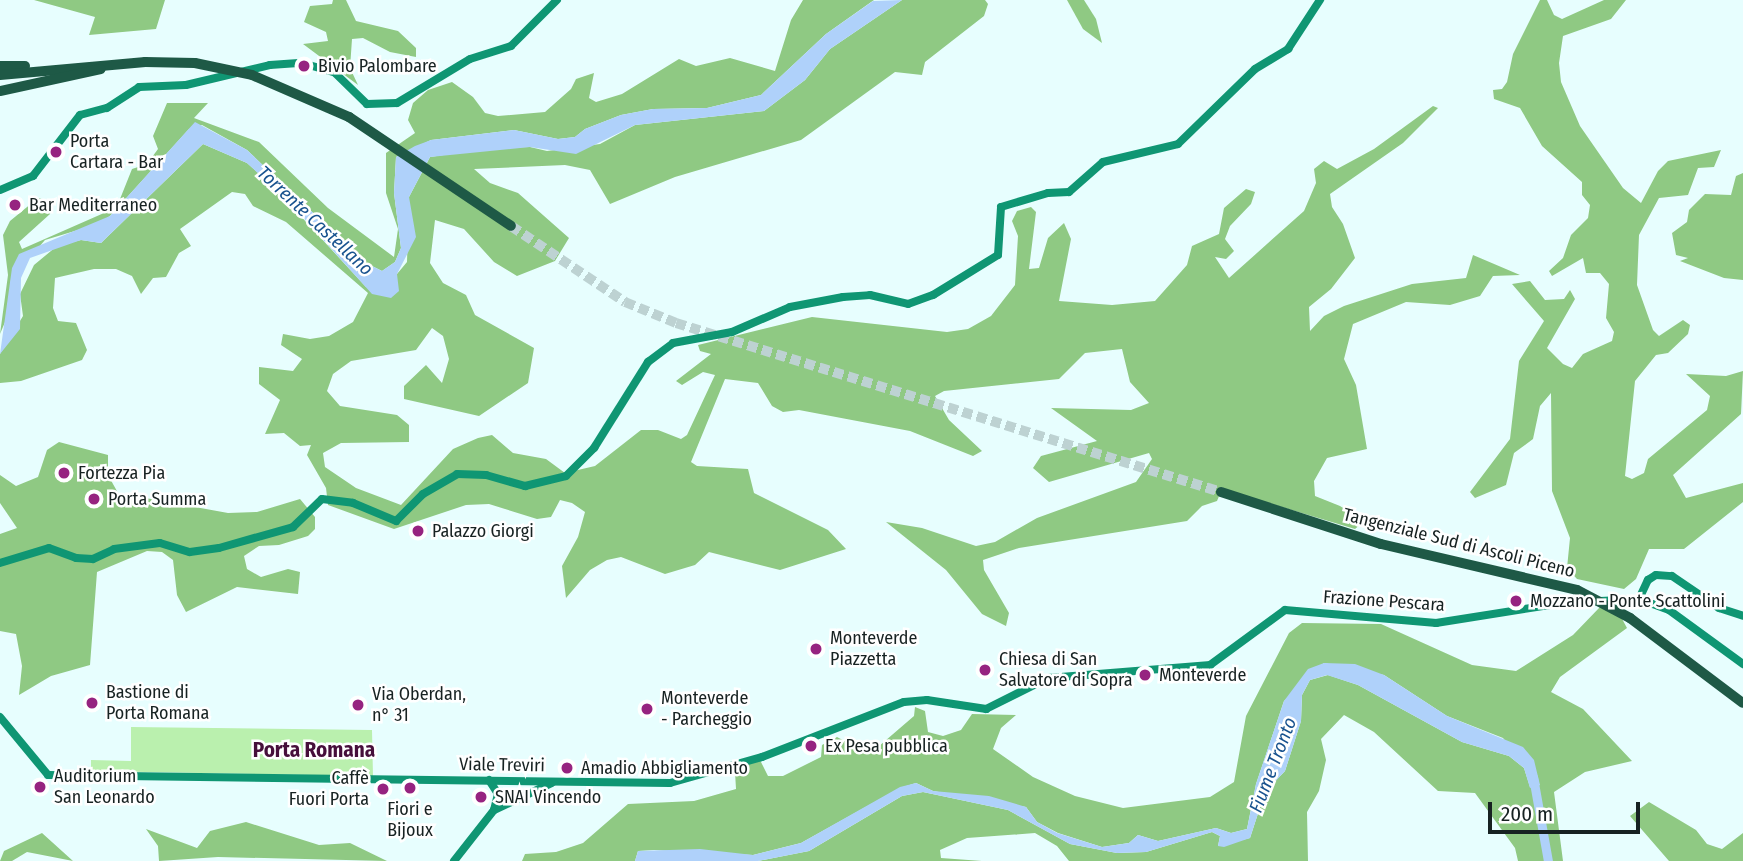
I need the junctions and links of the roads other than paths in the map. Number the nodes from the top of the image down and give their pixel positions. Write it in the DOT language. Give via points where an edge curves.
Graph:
graph roads {
  1 [pos="557,0"];
  2 [pos="1320,0"];
  3 [pos="117,63"];
  4 [pos="0,66"];
  5 [pos="80,66"];
  6 [pos="0,75"];
  7 [pos="0,91"];
  8 [pos="0,190"];
  9 [pos="511,226"];
  10 [pos="1221,492"];
  11 [pos="0,563"];
  12 [pos="1639,599"];
  13 [pos="1743,616"];
  14 [pos="1677,653"];
  15 [pos="1743,664"];
  16 [pos="1743,694"];
  17 [pos="909,701"];
  18 [pos="1743,703"];
  19 [pos="0,717"];
  20 [pos="489,780"];
  21 [pos="555,782"];
  22 [pos="494,810"];
  23 [pos="454,861"];
  1 -- 8 [label="street" via="511,46 470,59 397,103 367,104 334,72 302,63 270,65 186,85 139,87 107,108 80,115 33,176"];
  2 -- 11 [label="street" via="1288,48 1255,69 1178,144 1103,162 1069,192 1024,198 1001,207 998,255 933,295 908,304 870,295 843,297 790,307 732,332 673,343 636,378 582,464 545,485 457,474 423,494 396,521 334,498 322,499 293,527 219,548 190,552 160,543 114,549 93,559 50,548"];
  3 -- 5 [label="highway"];
  3 -- 7 [label="highway" via="79,76"];
  3 -- 9 [label="highway" via="195,64 262,78 326,104"];
  4 -- 5 [label="highway"];
  5 -- 6 [label="highway"];
  10 -- 14 [label="highway, Tangenziale Sud di Ascoli Piceno" via="1368,541 1558,584 1630,618"];
  12 -- 13 [label="street" via="1656,575 1672,576 1719,608"];
  12 -- 15 [label="street, Frazione Pescara" via="1669,610"];
  12 -- 17 [label="street, Frazione Pescara" via="1562,603 1436,623 1284,610 1210,666 1048,678 986,709"];
  14 -- 16 [label="highway"];
  14 -- 18 [label="highway, Tangenziale Sud di Ascoli Piceno"];
  17 -- 21 [label="street, Viale Treviri" via="687,782"];
  19 -- 20 [label="street, Viale Treviri" via="48,775"];
  20 -- 21 [label="street, Viale Treviri"];
  20 -- 22 [label="street" via="498,794"];
  21 -- 22 [label="street"];
  22 -- 23 [label="street"];
}
